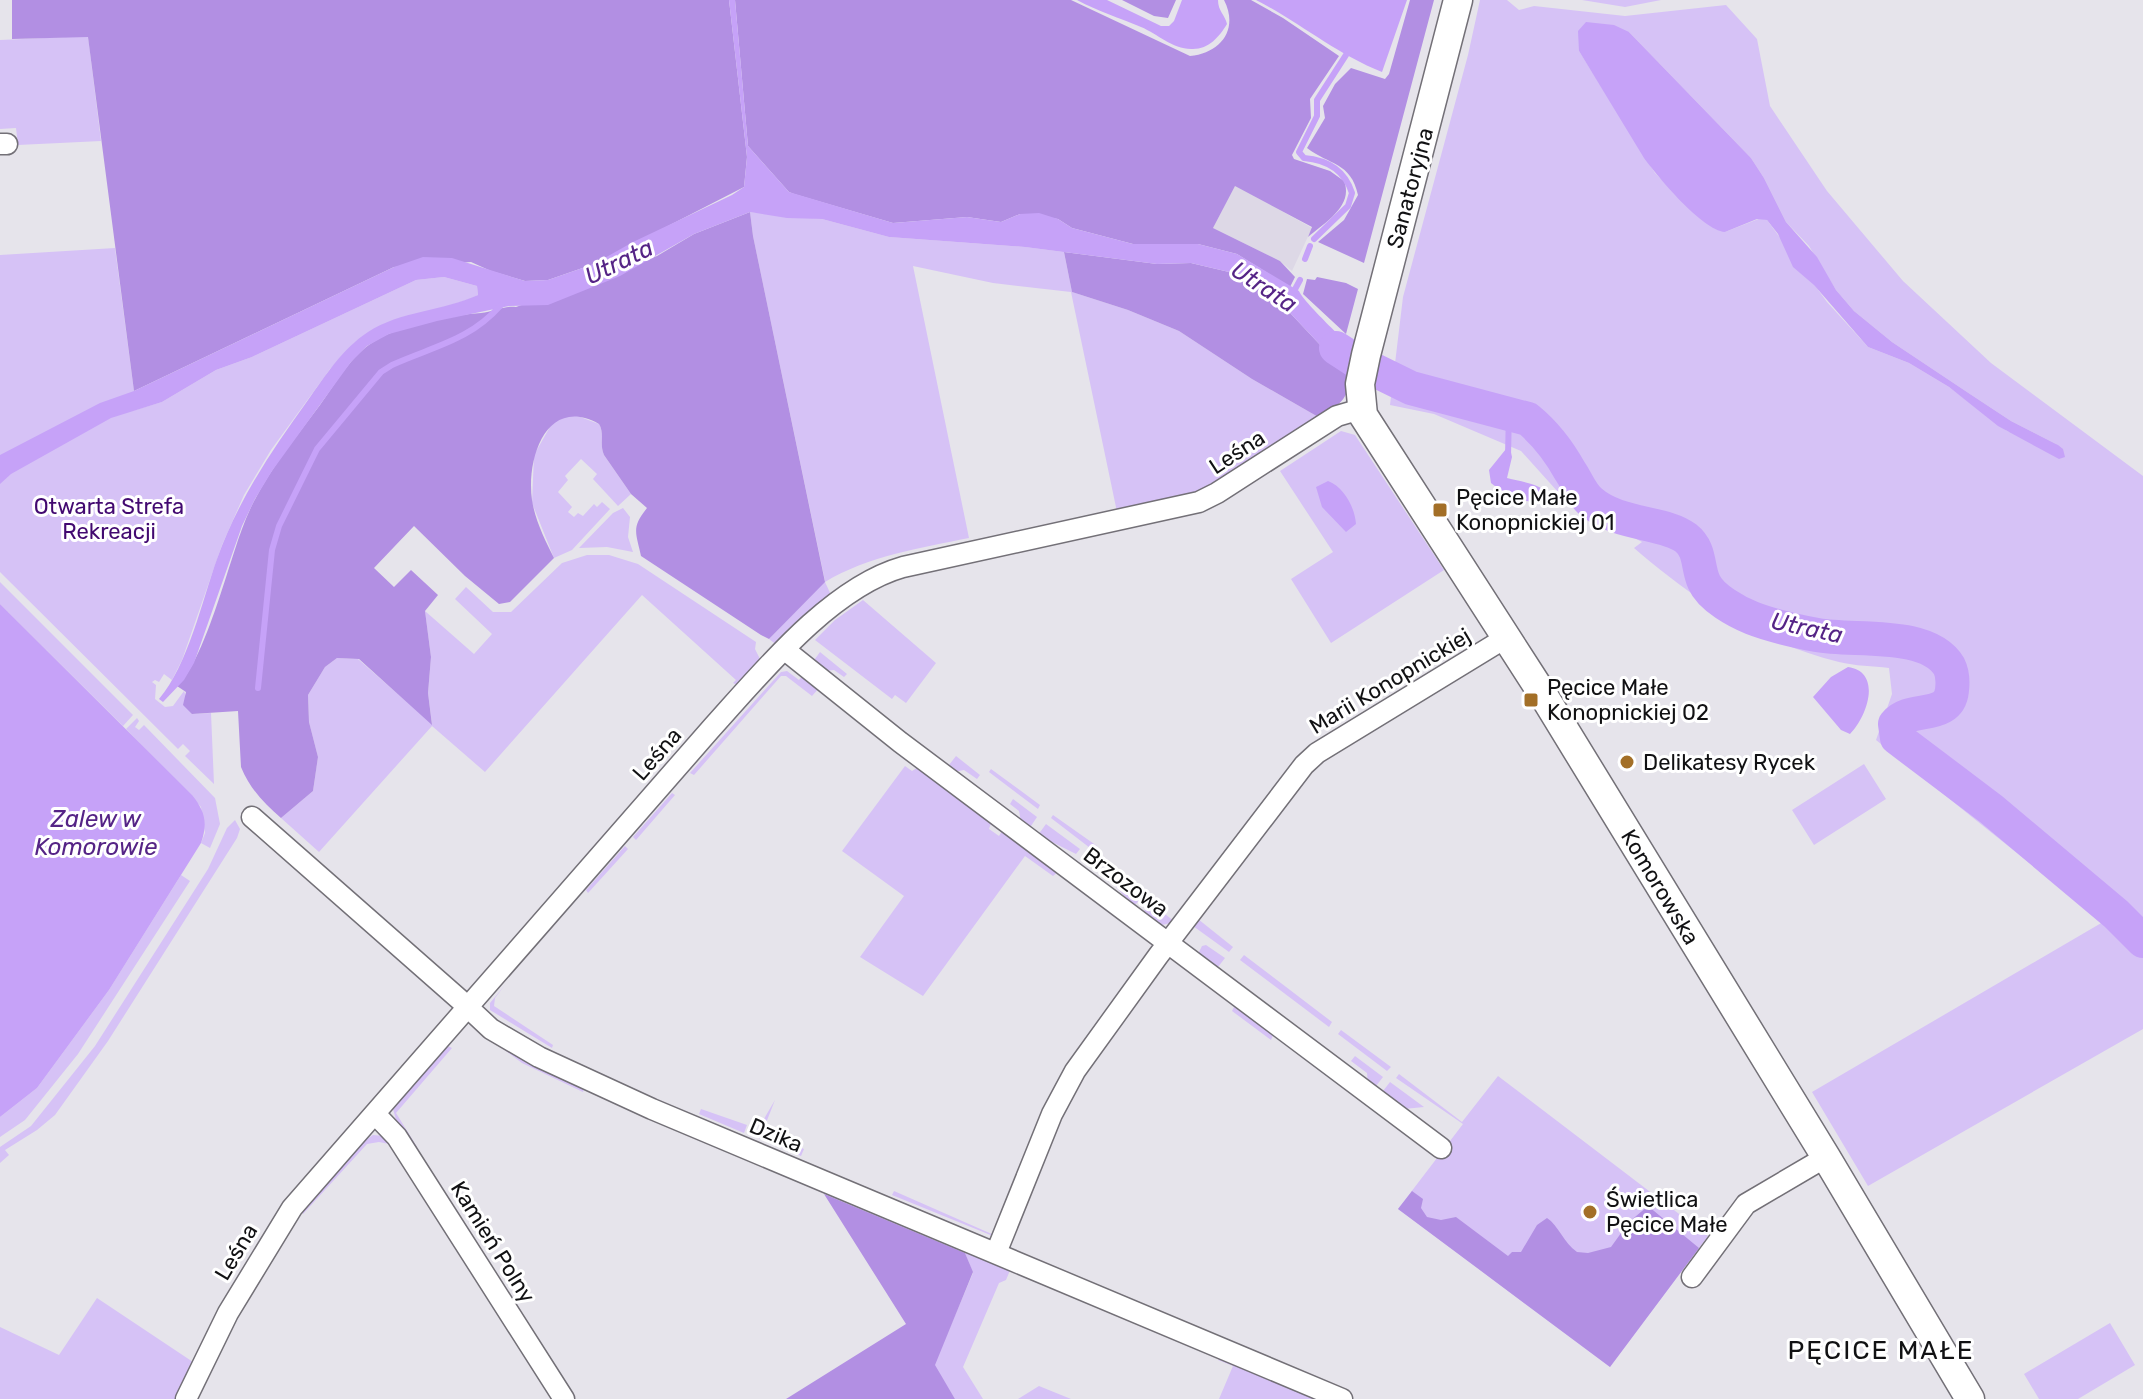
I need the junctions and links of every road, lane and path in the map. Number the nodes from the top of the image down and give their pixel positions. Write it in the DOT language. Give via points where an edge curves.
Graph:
graph roads {
  1 [pos="1458,0"];
  2 [pos="1361,409"];
  3 [pos="1507,637"];
  4 [pos="785,650"];
  5 [pos="252,817"];
  6 [pos="1169,944"];
  7 [pos="468,1008"];
  8 [pos="376,1115"];
  9 [pos="1441,1148"];
  10 [pos="1826,1157"];
  11 [pos="996,1253"];
  12 [pos="1692,1277"];
  13 [pos="186,1399"];
  14 [pos="564,1399"];
  15 [pos="1342,1399"];
  16 [pos="1970,1399"];
  1 -- 2 [label="street, Sanatoryjna" via="1364,365"];
  2 -- 3 [label="street, Komorowska"];
  2 -- 4 [label="street, Leśna" via="1337,416 1199,502 887,572 843,597"];
  3 -- 6 [label="street, Marii Konopnickiej" via="1308,760"];
  3 -- 10 [label="street, Komorowska"];
  4 -- 6 [label="street, Brzozowa"];
  4 -- 7 [label="street, Leśna"];
  5 -- 7 [label="street, Dzika"];
  6 -- 9 [label="street, Brzozowa"];
  6 -- 11 [label="street, Marii Konopnickiej" via="1067,1085"];
  7 -- 8 [label="street, Leśna"];
  7 -- 11 [label="street, Dzika" via="503,1036 590,1082"];
  8 -- 13 [label="street, Leśna" via="287,1215 228,1313"];
  8 -- 14 [label="street, Kamień Polny" via="403,1145"];
  10 -- 12 [label="street" via="1746,1204"];
  10 -- 16 [label="street, Komorowska"];
  11 -- 15 [label="street, Dzika"];
}
